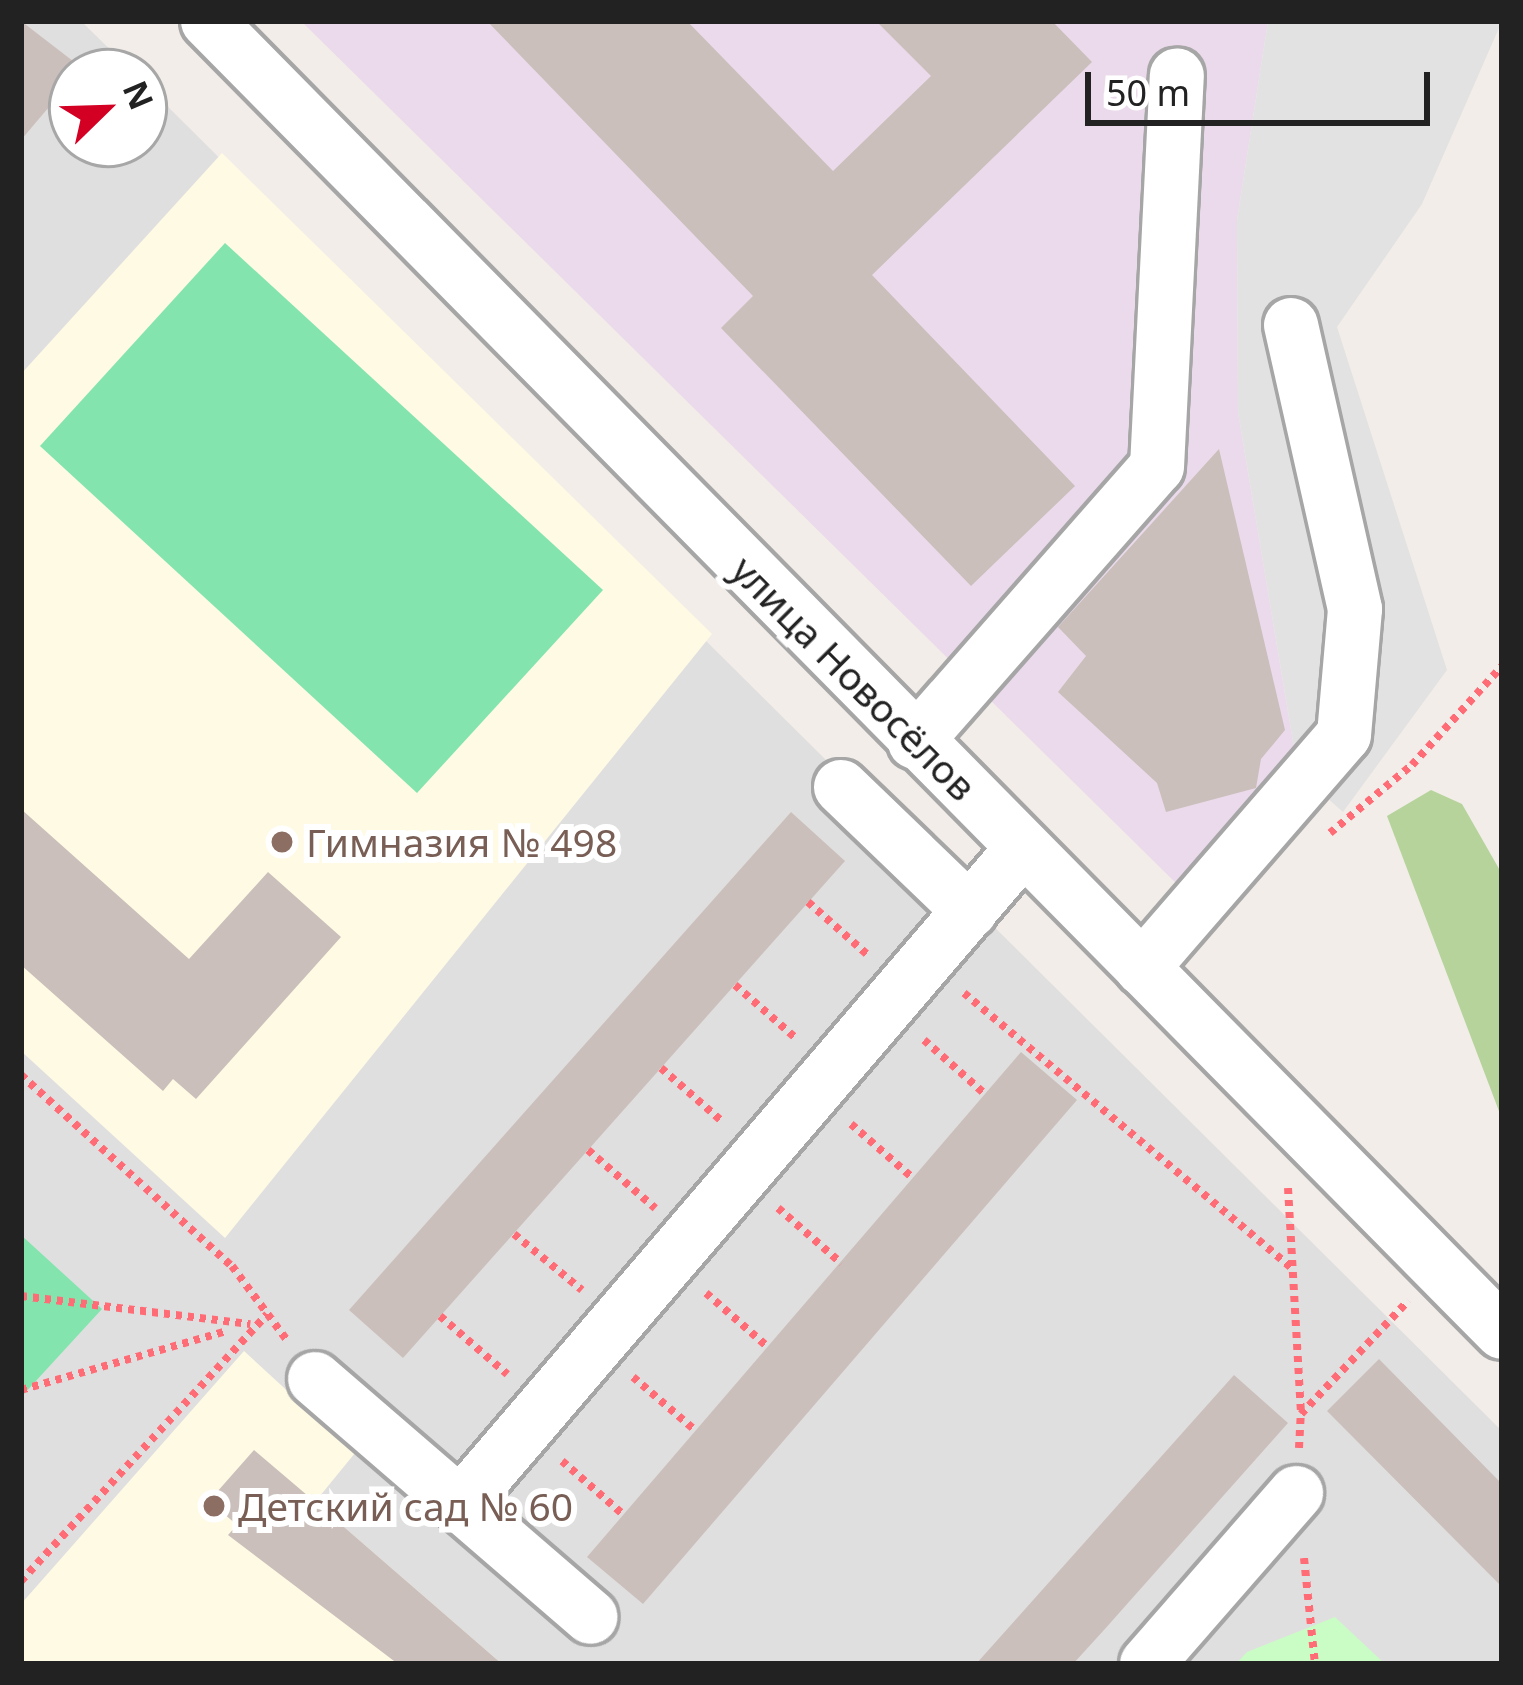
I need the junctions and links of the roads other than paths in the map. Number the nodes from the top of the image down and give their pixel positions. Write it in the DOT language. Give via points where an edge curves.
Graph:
graph roads {
  1 [pos="208,21"];
  2 [pos="1177,76"];
  3 [pos="1291,325"];
  4 [pos="915,742"];
  5 [pos="841,787"];
  6 [pos="1023,848"];
  7 [pos="970,911"];
  8 [pos="1142,968"];
  9 [pos="1502,1332"];
  10 [pos="315,1379"];
  11 [pos="1297,1493"];
  12 [pos="460,1505"];
  13 [pos="591,1617"];
  14 [pos="1147,1664"];
  1 -- 4 [label="street, улица Новосёлов"];
  2 -- 4 [label="street" via="1157,466"];
  3 -- 8 [label="street" via="1355,609 1343,735 1282,816"];
  4 -- 6 [label="street, улица Новосёлов"];
  5 -- 7 [label="street"];
  6 -- 7 [label="street"];
  6 -- 8 [label="street, улица Новосёлов"];
  7 -- 12 [label="street"];
  8 -- 9 [label="street, улица Новосёлов"];
  10 -- 12 [label="street"];
  11 -- 14 [label="street"];
  12 -- 13 [label="street"];
}
